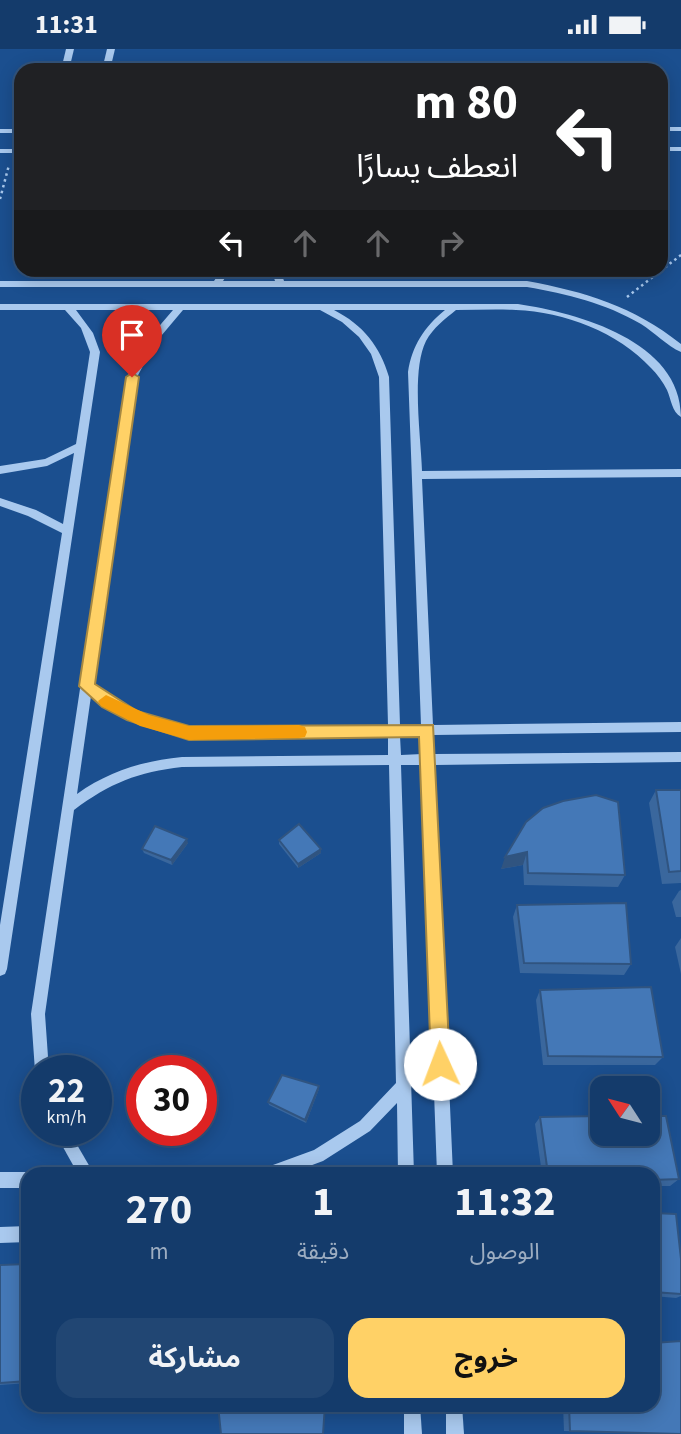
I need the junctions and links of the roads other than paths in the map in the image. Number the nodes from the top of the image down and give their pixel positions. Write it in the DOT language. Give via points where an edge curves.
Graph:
graph roads {
  1 [pos="222,277"];
  2 [pos="278,277"];
  3 [pos="280,283"];
  4 [pos="0,284"];
  5 [pos="217,284"];
  6 [pos="0,307"];
  7 [pos="67,307"];
  8 [pos="180,308"];
  9 [pos="323,308"];
  10 [pos="453,308"];
  11 [pos="681,349"];
  12 [pos="681,414"];
  13 [pos="81,446"];
  14 [pos="0,470"];
  15 [pos="681,473"];
  16 [pos="417,475"];
  17 [pos="0,502"];
  18 [pos="67,531"];
  19 [pos="87,686"];
  20 [pos="681,727"];
  21 [pos="427,730"];
  22 [pos="393,731"];
  23 [pos="681,757"];
  24 [pos="394,760"];
  25 [pos="428,760"];
  26 [pos="69,807"];
  27 [pos="0,969"];
  28 [pos="41,1055"];
  29 [pos="402,1087"];
  30 [pos="70,1146"];
  31 [pos="82,1167"];
  32 [pos="287,1167"];
  33 [pos="406,1167"];
  34 [pos="445,1167"];
  35 [pos="0,1180"];
  36 [pos="21,1180"];
  37 [pos="21,1234"];
  38 [pos="0,1235"];
  39 [pos="412,1412"];
  40 [pos="454,1412"];
  41 [pos="413,1434"];
  42 [pos="455,1434"];
  1 -- 5 [label="street"];
  2 -- 3 [label="street"];
  3 -- 5 [label="street"];
  3 -- 11 [label="street" via="527,284 616,306 654,326"];
  4 -- 5 [label="street"];
  6 -- 7 [label="street"];
  7 -- 8 [label="street"];
  7 -- 13 [label="street" via="82,320 95,352"];
  8 -- 9 [label="street"];
  8 -- 19 [label="street" via="142,352 132,377"];
  9 -- 10 [label="street"];
  9 -- 22 [label="street" via="343,317 365,337 380,360 384,377"];
  10 -- 12 [label="street" via="551,311 614,333 661,371"];
  10 -- 16 [label="street" via="423,336 415,353"];
  13 -- 14 [label="street" via="47,462"];
  13 -- 18 [label="street"];
  15 -- 16 [label="street"];
  16 -- 21 [label="street"];
  17 -- 18 [label="street"];
  18 -- 27 [label="street"];
  19 -- 22 [label="street" via="132,716 189,733"];
  19 -- 26 [label="street"];
  20 -- 21 [label="street"];
  21 -- 22 [label="street"];
  21 -- 25 [label="street"];
  22 -- 24 [label="street"];
  23 -- 25 [label="street"];
  24 -- 25 [label="street"];
  24 -- 26 [label="street" via="151,765 121,773"];
  24 -- 29 [label="street"];
  25 -- 34 [label="street"];
  26 -- 28 [label="street" via="38,1014"];
  29 -- 32 [label="street" via="365,1126 318,1156"];
  29 -- 33 [label="street"];
  30 -- 31 [label="street"];
  35 -- 36 [label="street"];
  37 -- 38 [label="street"];
  39 -- 41 [label="street"];
  40 -- 42 [label="street"];
}
